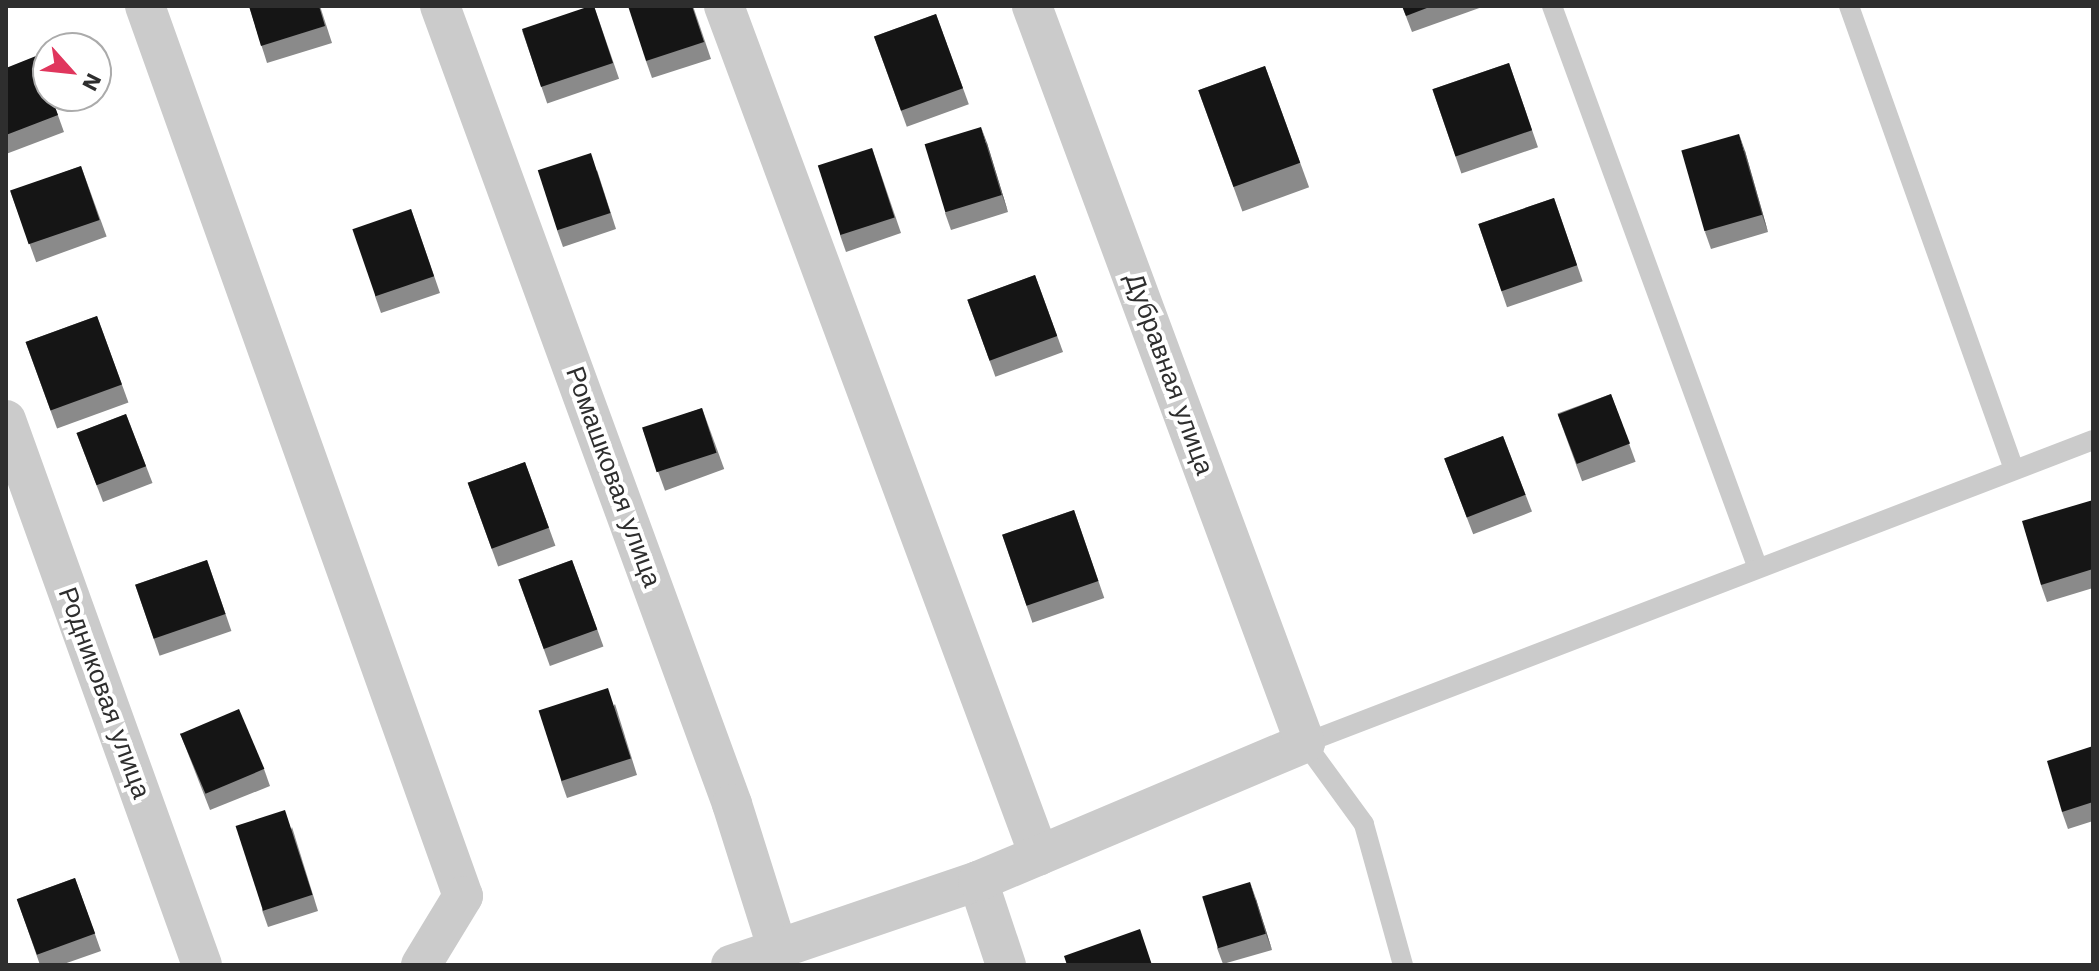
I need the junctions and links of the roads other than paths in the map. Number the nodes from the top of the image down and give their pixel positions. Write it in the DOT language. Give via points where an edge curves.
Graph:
graph roads {
  1 [pos="145,6"];
  2 [pos="440,6"];
  3 [pos="724,6"];
  4 [pos="1032,6"];
  5 [pos="1552,6"];
  6 [pos="1849,6"];
  7 [pos="6,420"];
  8 [pos="2093,440"];
  9 [pos="2014,470"];
  10 [pos="1757,566"];
  11 [pos="1305,743"];
  12 [pos="1039,855"];
  13 [pos="978,881"];
  14 [pos="778,950"];
  15 [pos="202,965"];
  16 [pos="421,965"];
  17 [pos="731,965"];
  18 [pos="1006,965"];
  19 [pos="1403,965"];
  1 -- 16 [label="street" via="463,896"];
  2 -- 14 [label="street, Ромашковая улица" via="732,804"];
  3 -- 12 [label="street"];
  4 -- 11 [label="street, Дубравная улица"];
  5 -- 10 [label="lane"];
  6 -- 9 [label="lane"];
  7 -- 15 [label="street, Родниковая улица"];
  8 -- 9 [label="lane"];
  9 -- 10 [label="lane"];
  10 -- 11 [label="lane"];
  11 -- 12 [label="street"];
  11 -- 19 [label="lane" via="1364,824"];
  12 -- 13 [label="street"];
  13 -- 14 [label="street"];
  13 -- 18 [label="street"];
  14 -- 17 [label="street"];
}
